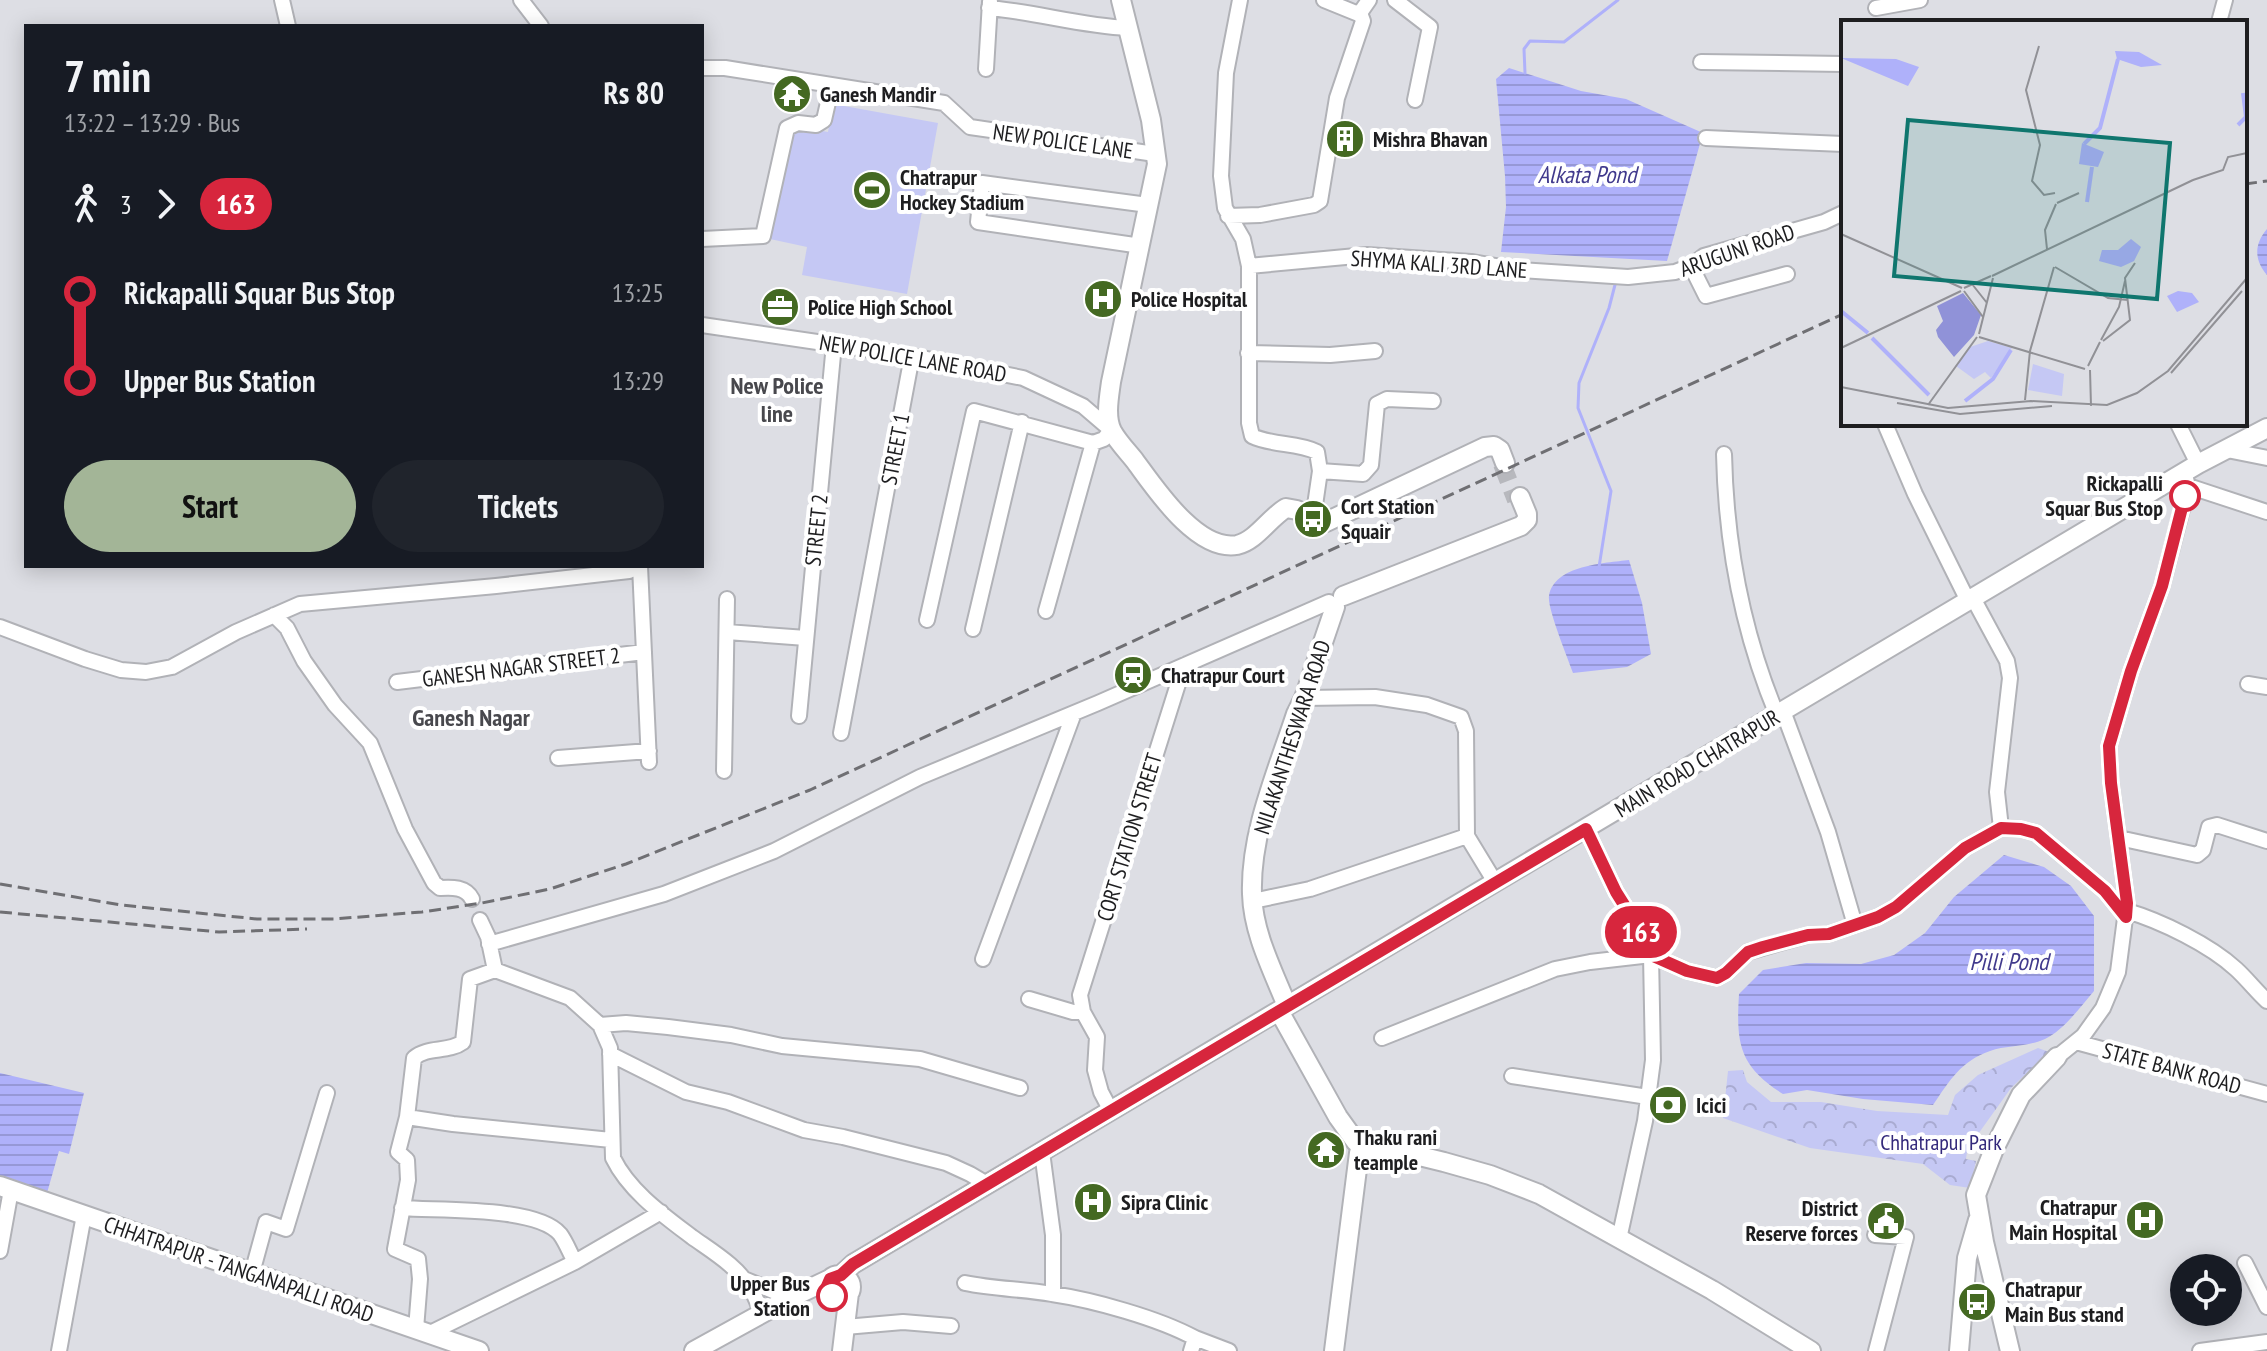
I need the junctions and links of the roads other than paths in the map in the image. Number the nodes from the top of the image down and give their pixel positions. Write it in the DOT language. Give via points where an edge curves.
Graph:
graph roads {
  1 [pos="282,0"];
  2 [pos="521,0"];
  3 [pos="1121,0"];
  4 [pos="1240,0"];
  5 [pos="1324,0"];
  6 [pos="1395,0"];
  7 [pos="1920,0"];
  8 [pos="2225,0"];
  9 [pos="989,4"];
  10 [pos="1364,6"];
  11 [pos="1877,10"];
  12 [pos="2220,20"];
  13 [pos="288,24"];
  14 [pos="539,24"];
  15 [pos="1128,28"];
  16 [pos="1701,62"];
  17 [pos="1841,64"];
  18 [pos="704,68"];
  19 [pos="986,69"];
  20 [pos="836,95"];
  21 [pos="1415,100"];
  22 [pos="1706,138"];
  23 [pos="1841,144"];
  24 [pos="1155,154"];
  25 [pos="1148,205"];
  26 [pos="1841,214"];
  27 [pos="1228,216"];
  28 [pos="704,239"];
  29 [pos="1141,246"];
  30 [pos="1249,266"];
  31 [pos="1691,266"];
  32 [pos="1787,274"];
  33 [pos="1628,277"];
  34 [pos="704,325"];
  35 [pos="834,344"];
  36 [pos="1375,351"];
  37 [pos="1248,353"];
  38 [pos="912,356"];
  39 [pos="1433,401"];
  40 [pos="1022,422"];
  41 [pos="1886,426"];
  42 [pos="2178,426"];
  43 [pos="2267,428"];
  44 [pos="1111,430"];
  45 [pos="1093,443"];
  46 [pos="2227,450"];
  47 [pos="1724,454"];
  48 [pos="2267,458"];
  49 [pos="1504,464"];
  50 [pos="1320,471"];
  51 [pos="2190,474"];
  52 [pos="1518,499"];
  53 [pos="2267,512"];
  54 [pos="1322,522"];
  55 [pos="635,568"];
  56 [pos="727,599"];
  57 [pos="1337,599"];
  58 [pos="1970,600"];
  59 [pos="1046,611"];
  60 [pos="274,615"];
  61 [pos="927,620"];
  62 [pos="0,627"];
  63 [pos="973,629"];
  64 [pos="727,632"];
  65 [pos="806,638"];
  66 [pos="644,652"];
  67 [pos="1187,664"];
  68 [pos="397,682"];
  69 [pos="2248,684"];
  70 [pos="2267,687"];
  71 [pos="1304,698"];
  72 [pos="1074,713"];
  73 [pos="1780,713"];
  74 [pos="799,716"];
  75 [pos="841,733"];
  76 [pos="558,758"];
  77 [pos="724,771"];
  78 [pos="2001,828"];
  79 [pos="1586,829"];
  80 [pos="1467,836"];
  81 [pos="2119,838"];
  82 [pos="2267,841"];
  83 [pos="1495,882"];
  84 [pos="472,899"];
  85 [pos="1253,901"];
  86 [pos="2127,911"];
  87 [pos="480,920"];
  88 [pos="1855,925"];
  89 [pos="489,944"];
  90 [pos="1651,955"];
  91 [pos="983,959"];
  92 [pos="495,970"];
  93 [pos="1029,999"];
  94 [pos="2267,1001"];
  95 [pos="1283,1008"];
  96 [pos="1083,1012"];
  97 [pos="600,1025"];
  98 [pos="1382,1038"];
  99 [pos="2076,1042"];
  100 [pos="610,1054"];
  101 [pos="2057,1057"];
  102 [pos="1512,1076"];
  103 [pos="1020,1088"];
  104 [pos="327,1093"];
  105 [pos="2267,1094"];
  106 [pos="1648,1097"];
  107 [pos="1111,1111"];
  108 [pos="407,1117"];
  109 [pos="611,1140"];
  110 [pos="1361,1148"];
  111 [pos="1042,1152"];
  112 [pos="987,1184"];
  113 [pos="5,1188"];
  114 [pos="402,1208"];
  115 [pos="661,1212"];
  116 [pos="84,1215"];
  117 [pos="1979,1215"];
  118 [pos="1875,1235"];
  119 [pos="1619,1239"];
  120 [pos="0,1251"];
  121 [pos="575,1262"];
  122 [pos="2245,1263"];
  123 [pos="252,1273"];
  124 [pos="744,1279"];
  125 [pos="965,1283"];
  126 [pos="838,1287"];
  127 [pos="1053,1294"];
  128 [pos="790,1298"];
  129 [pos="2267,1307"];
  130 [pos="761,1314"];
  131 [pos="951,1326"];
  132 [pos="845,1327"];
  133 [pos="422,1332"];
  134 [pos="2267,1342"];
  135 [pos="1193,1344"];
  136 [pos="59,1351"];
  137 [pos="479,1351"];
  138 [pos="694,1351"];
  139 [pos="715,1351"];
  140 [pos="834,1351"];
  141 [pos="842,1351"];
  142 [pos="1229,1351"];
  143 [pos="1334,1351"];
  144 [pos="1811,1351"];
  145 [pos="1876,1351"];
  146 [pos="1959,1351"];
  147 [pos="2010,1351"];
  148 [pos="2200,1351"];
  1 -- 13 [label="street"];
  2 -- 14 [label="street"];
  3 -- 15 [label="street"];
  4 -- 27 [label="street" via="1223,110 1221,176"];
  5 -- 10 [label="street"];
  6 -- 21 [label="street" via="1430,27"];
  7 -- 11 [label="street"];
  8 -- 12 [label="street"];
  9 -- 15 [label="street" via="1097,27"];
  9 -- 19 [label="street"];
  10 -- 27 [label="street" via="1331,121 1320,201 1260,215"];
  15 -- 24 [label="street"];
  16 -- 17 [label="street"];
  18 -- 24 [label="street, NEW POLICE LANE" via="944,103 970,127"];
  20 -- 28 [label="street" via="829,98 824,120 787,128 763,236"];
  22 -- 23 [label="street"];
  24 -- 25 [label="street"];
  25 -- 29 [label="street"];
  25 -- 29 [label="street" via="982,183 978,222"];
  26 -- 31 [label="street, ARUGUNI ROAD" via="1704,256"];
  27 -- 30 [label="street" via="1243,239"];
  29 -- 44 [label="street" via="1111,382"];
  30 -- 33 [label="street, SHYMA KALI 3RD LANE" via="1367,255"];
  30 -- 37 [label="street"];
  31 -- 32 [label="street" via="1706,296"];
  31 -- 33 [label="street, ARUGUNI ROAD"];
  34 -- 35 [label="street, NEW POLICE LANE ROAD"];
  35 -- 38 [label="street, NEW POLICE LANE ROAD"];
  35 -- 65 [label="street, STREET 2"];
  36 -- 37 [label="street"];
  37 -- 50 [label="street" via="1252,436 1310,448 1317,452"];
  38 -- 44 [label="street, NEW POLICE LANE ROAD" via="1023,378 1083,406"];
  38 -- 75 [label="street, STREET 1"];
  39 -- 50 [label="street" via="1387,399 1377,404 1371,465 1363,474"];
  40 -- 45 [label="street"];
  40 -- 61 [label="street" via="974,411"];
  40 -- 63 [label="street"];
  41 -- 58 [label="street"];
  42 -- 51 [label="street"];
  43 -- 46 [label="street, MAIN ROAD CHATRAPUR"];
  44 -- 45 [label="street"];
  44 -- 54 [label="street" via="1183,522 1220,544 1237,545 1251,538 1286,508"];
  45 -- 59 [label="street"];
  46 -- 48 [label="street"];
  46 -- 51 [label="street, MAIN ROAD CHATRAPUR"];
  47 -- 73 [label="street" via="1734,575 1759,672"];
  49 -- 54 [label="street" via="1500,450 1485,447"];
  50 -- 54 [label="street"];
  51 -- 53 [label="street"];
  51 -- 58 [label="street, MAIN ROAD CHATRAPUR"];
  51 -- 81 [label="street, STATE BANK ROAD" via="2162,586 2109,746"];
  52 -- 57 [label="street" via="1520,522"];
  55 -- 60 [label="street" via="318,600"];
  55 -- 66 [label="street"];
  56 -- 64 [label="street"];
  57 -- 67 [label="street"];
  57 -- 71 [label="street, NILAKANTHESWARA ROAD"];
  58 -- 73 [label="street, MAIN ROAD CHATRAPUR"];
  58 -- 78 [label="street" via="2007,661 2010,678 1997,792"];
  60 -- 62 [label="street" via="172,667 146,672 85,659"];
  60 -- 84 [label="street" via="335,705 370,743 434,883 456,887"];
  64 -- 65 [label="street"];
  64 -- 77 [label="street"];
  65 -- 74 [label="street, STREET 2"];
  66 -- 68 [label="street, GANESH NAGAR STREET 2"];
  66 -- 76 [label="street" via="649,756"];
  67 -- 72 [label="street"];
  67 -- 96 [label="street, CORT STATION STREET" via="1080,995"];
  69 -- 70 [label="street"];
  71 -- 80 [label="street" via="1375,697 1461,717 1466,731"];
  71 -- 85 [label="street, NILAKANTHESWARA ROAD" via="1256,839"];
  72 -- 89 [label="street" via="920,777 750,861 664,894"];
  72 -- 91 [label="street"];
  73 -- 79 [label="street, MAIN ROAD CHATRAPUR"];
  73 -- 88 [label="street" via="1828,832"];
  78 -- 86 [label="street" via="2036,833"];
  78 -- 88 [label="street" via="1965,848 1896,907"];
  79 -- 83 [label="street, MAIN ROAD CHATRAPUR"];
  79 -- 90 [label="street"];
  80 -- 83 [label="street"];
  80 -- 85 [label="street" via="1310,889"];
  81 -- 82 [label="street" via="2197,855 2209,827 2217,825"];
  81 -- 86 [label="street, STATE BANK ROAD"];
  83 -- 95 [label="street, MAIN ROAD CHATRAPUR"];
  85 -- 95 [label="street, NILAKANTHESWARA ROAD"];
  86 -- 94 [label="street" via="2205,948 2234,967"];
  86 -- 99 [label="street, STATE BANK ROAD" via="2118,972 2103,1008"];
  87 -- 89 [label="street"];
  88 -- 90 [label="street" via="1755,949 1717,978"];
  89 -- 92 [label="street"];
  90 -- 98 [label="street" via="1555,969"];
  90 -- 106 [label="street" via="1653,1060"];
  92 -- 97 [label="street" via="570,998"];
  92 -- 108 [label="street" via="470,979 463,1042 414,1058"];
  93 -- 96 [label="street"];
  95 -- 107 [label="street, MAIN ROAD CHATRAPUR"];
  95 -- 110 [label="street, NILAKANTHESWARA ROAD" via="1338,1117"];
  96 -- 107 [label="street" via="1097,1037 1095,1070"];
  97 -- 100 [label="street"];
  97 -- 103 [label="street" via="668,1027 782,1046 920,1059"];
  99 -- 101 [label="street, STATE BANK ROAD"];
  99 -- 105 [label="street, STATE BANK ROAD"];
  100 -- 109 [label="street"];
  100 -- 112 [label="street" via="686,1092 804,1130 946,1163"];
  101 -- 117 [label="street" via="2021,1095 1994,1149 1976,1195"];
  102 -- 106 [label="street"];
  104 -- 123 [label="street" via="286,1229 266,1222"];
  106 -- 119 [label="street"];
  107 -- 111 [label="street, MAIN ROAD CHATRAPUR"];
  108 -- 109 [label="street"];
  108 -- 114 [label="street" via="398,1152 407,1160"];
  109 -- 115 [label="street" via="620,1173"];
  110 -- 119 [label="street" via="1391,1149 1490,1175 1539,1194"];
  110 -- 143 [label="street"];
  111 -- 112 [label="street, MAIN ROAD CHATRAPUR"];
  111 -- 127 [label="street" via="1053,1235"];
  112 -- 126 [label="street, MAIN ROAD CHATRAPUR" via="853,1264"];
  113 -- 116 [label="street, CHHATRAPUR - TANGANAPALLI ROAD"];
  113 -- 120 [label="street"];
  114 -- 121 [label="street" via="481,1209 552,1227"];
  114 -- 133 [label="street" via="395,1249 418,1259"];
  115 -- 121 [label="street"];
  115 -- 124 [label="street"];
  116 -- 123 [label="street, CHHATRAPUR - TANGANAPALLI ROAD"];
  116 -- 136 [label="street"];
  117 -- 146 [label="street" via="1967,1258"];
  117 -- 147 [label="street"];
  118 -- 145 [label="street" via="1906,1237"];
  119 -- 144 [label="street"];
  121 -- 133 [label="street"];
  122 -- 129 [label="street"];
  123 -- 133 [label="street, CHHATRAPUR - TANGANAPALLI ROAD"];
  124 -- 128 [label="street"];
  124 -- 130 [label="street"];
  125 -- 127 [label="street"];
  126 -- 128 [label="street"];
  126 -- 132 [label="street"];
  126 -- 139 [label="street"];
  126 -- 140 [label="street"];
  127 -- 135 [label="street" via="1114,1309"];
  128 -- 130 [label="street"];
  130 -- 138 [label="street"];
  131 -- 132 [label="street" via="903,1322"];
  132 -- 141 [label="street"];
  133 -- 137 [label="street, CHHATRAPUR - TANGANAPALLI ROAD"];
  134 -- 148 [label="street"];
  135 -- 142 [label="street"];
}
